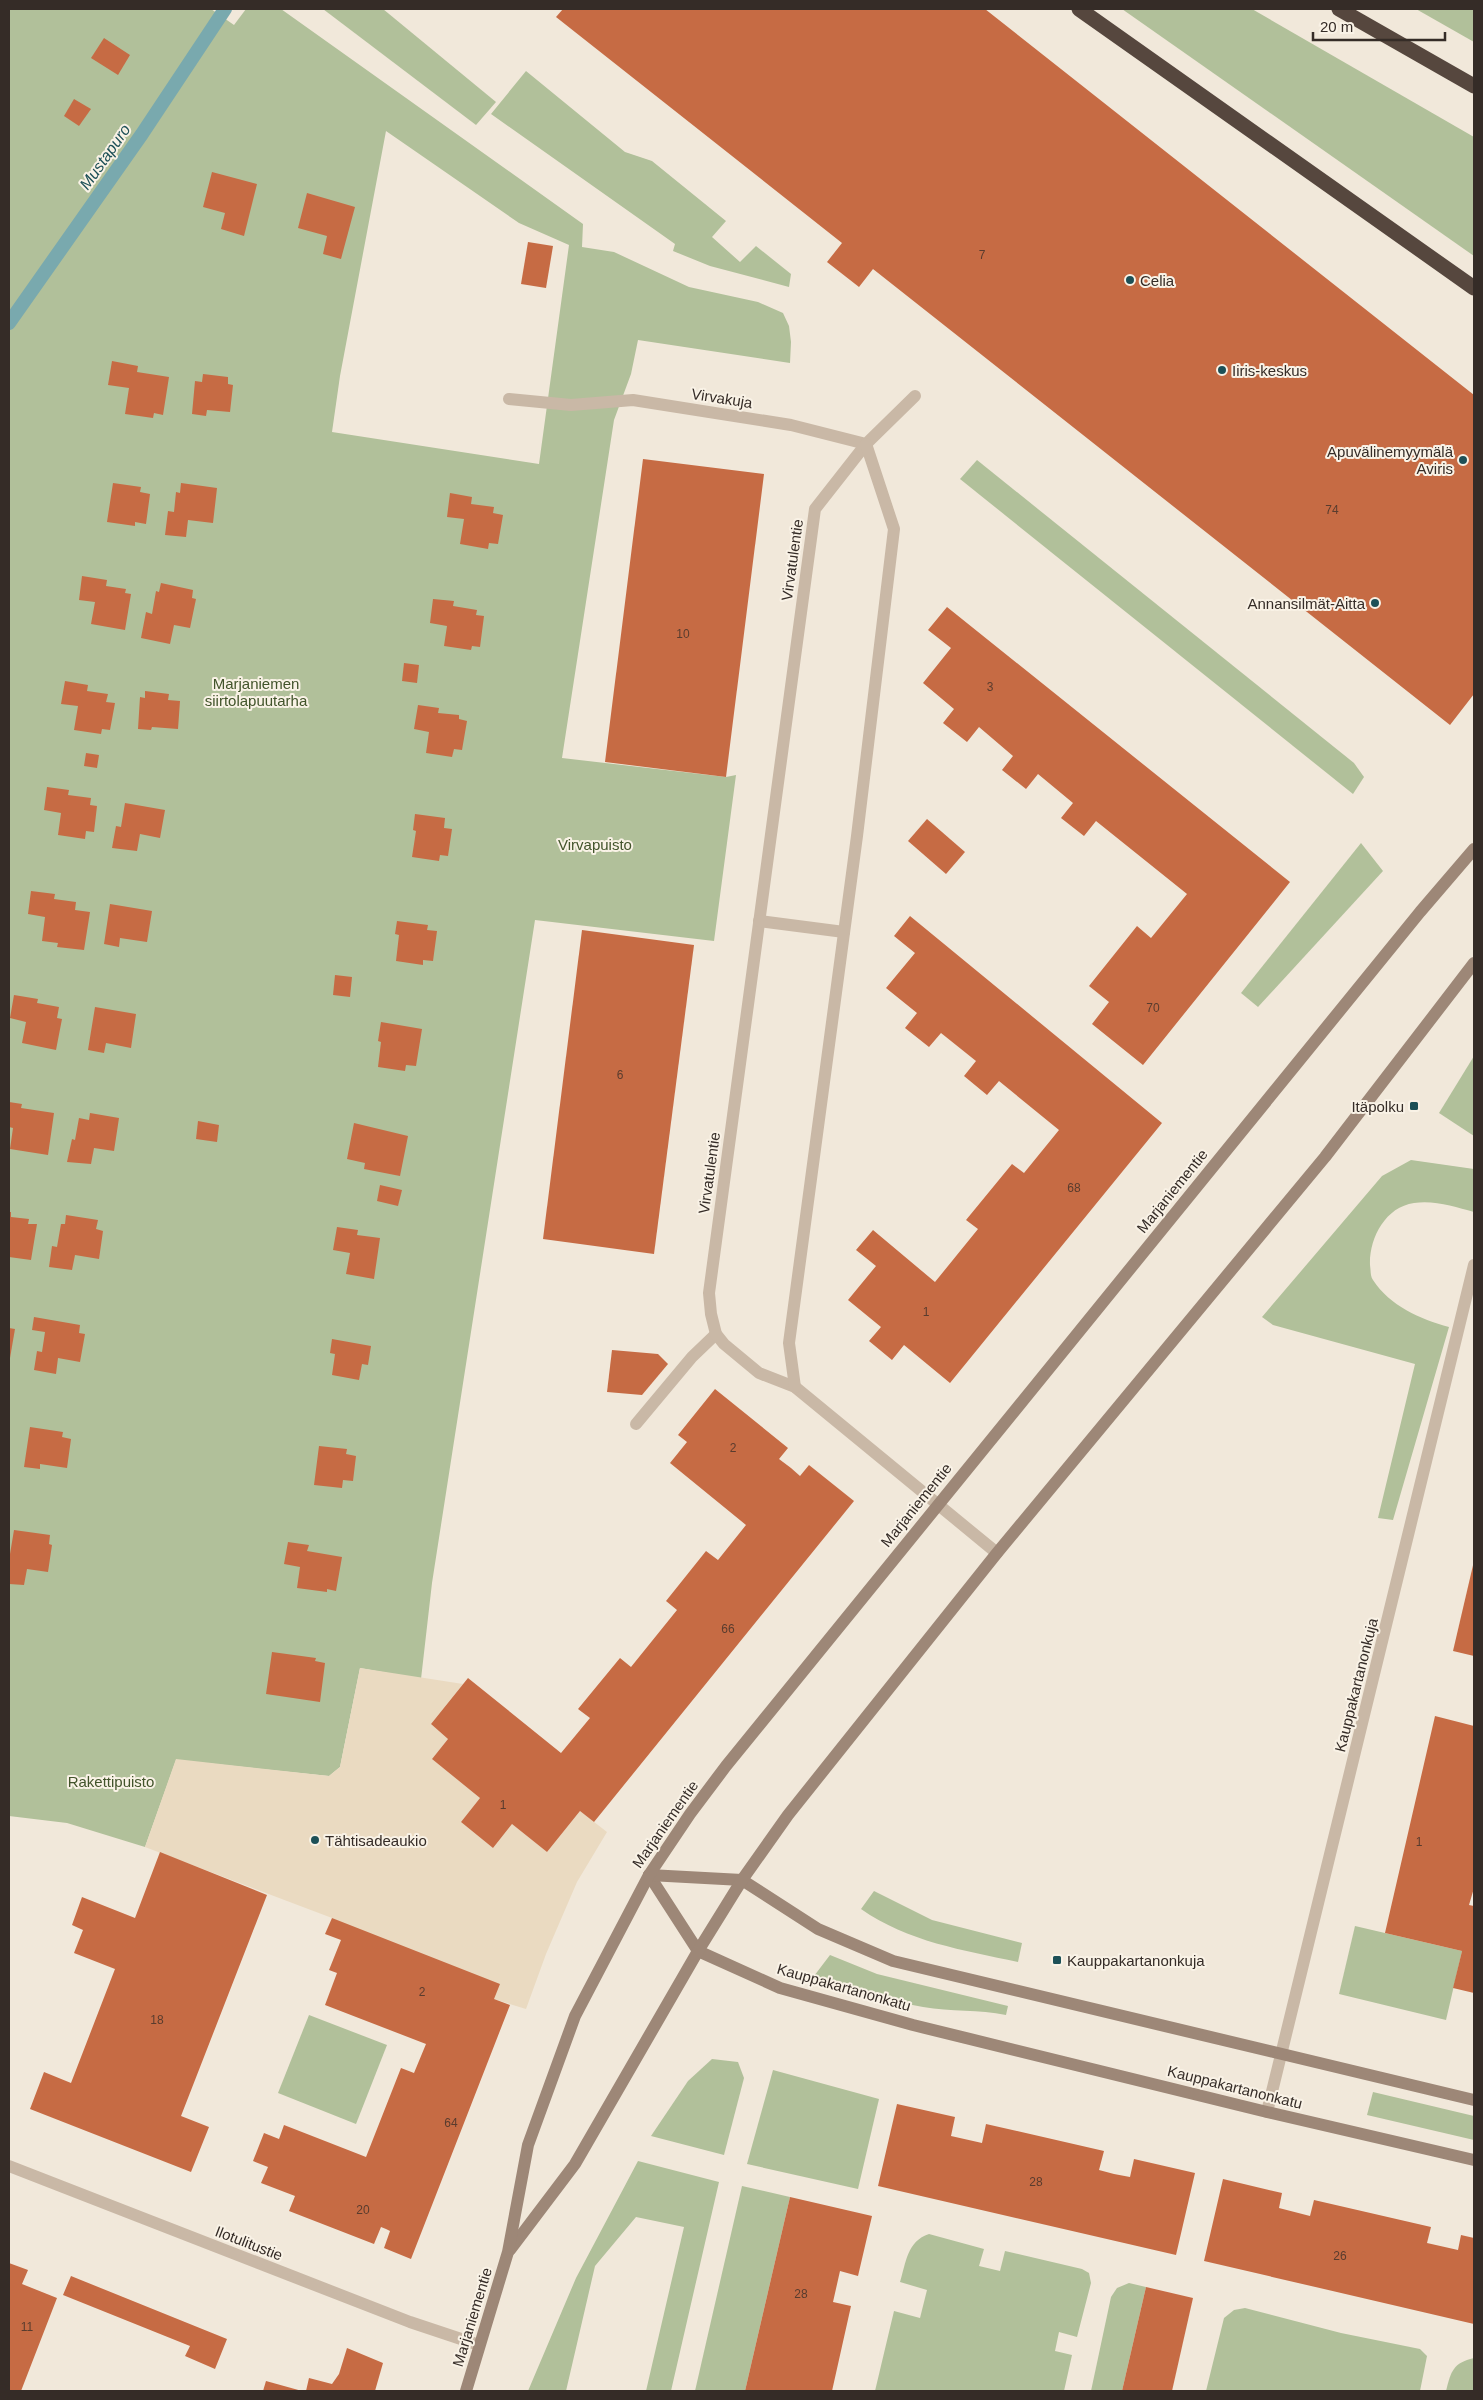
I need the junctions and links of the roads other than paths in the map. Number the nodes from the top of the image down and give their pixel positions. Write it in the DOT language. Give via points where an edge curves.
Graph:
graph roads {
  1 [pos="1079,9"];
  2 [pos="1339,9"];
  3 [pos="1474,86"];
  4 [pos="1474,288"];
  5 [pos="915,396"];
  6 [pos="509,399"];
  7 [pos="866,444"];
  8 [pos="1474,849"];
  9 [pos="759,921"];
  10 [pos="844,932"];
  11 [pos="1474,963"];
  12 [pos="1474,1265"];
  13 [pos="716,1334"];
  14 [pos="795,1386"];
  15 [pos="636,1424"];
  16 [pos="938,1505"];
  17 [pos="997,1553"];
  18 [pos="649,1875"];
  19 [pos="742,1880"];
  20 [pos="698,1950"];
  21 [pos="1282,2055"];
  22 [pos="1474,2100"];
  23 [pos="1267,2112"];
  24 [pos="1474,2160"];
  25 [pos="9,2166"];
  26 [pos="508,2252"];
  27 [pos="479,2345"];
  28 [pos="466,2391"];
  1 -- 4 [label="highway"];
  2 -- 3 [label="highway"];
  5 -- 7 [label="street, Virvatulentie"];
  6 -- 7 [label="street, Virvakuja" via="571,405 633,400 791,425"];
  7 -- 9 [label="street, Virvatulentie" via="815,509"];
  7 -- 10 [label="street" via="894,529"];
  8 -- 16 [label="main road, Marjaniementie"];
  9 -- 10 [label="street"];
  9 -- 13 [label="street, Virvatulentie" via="709,1293 710,1314"];
  10 -- 14 [label="street" via="789,1343"];
  11 -- 17 [label="main road, Marjaniementie" via="1324,1157"];
  12 -- 21 [label="street, Kauppakartanonkuja"];
  13 -- 14 [label="street" via="759,1373"];
  13 -- 15 [label="street" via="692,1357"];
  14 -- 16 [label="street"];
  16 -- 17 [label="street"];
  16 -- 18 [label="main road, Marjaniementie" via="726,1766"];
  17 -- 19 [label="main road, Marjaniementie" via="827,1764"];
  18 -- 19 [label="main road"];
  18 -- 20 [label="main road"];
  18 -- 26 [label="main road, Marjaniementie" via="575,2016 528,2145"];
  19 -- 20 [label="main road, Marjaniementie"];
  19 -- 21 [label="main road" via="818,1929 893,1961"];
  20 -- 23 [label="main road, Kauppakartanonkatu" via="780,1988 808,1997"];
  20 -- 26 [label="main road, Marjaniementie" via="575,2164"];
  21 -- 22 [label="main road"];
  21 -- 23 [label="street, Kauppakartanonkuja"];
  23 -- 24 [label="main road, Kauppakartanonkatu"];
  25 -- 27 [label="street, Ilotulitustie" via="401,2319"];
  26 -- 27 [label="main road, Marjaniementie"];
  27 -- 28 [label="main road, Marjaniementie"];
}
